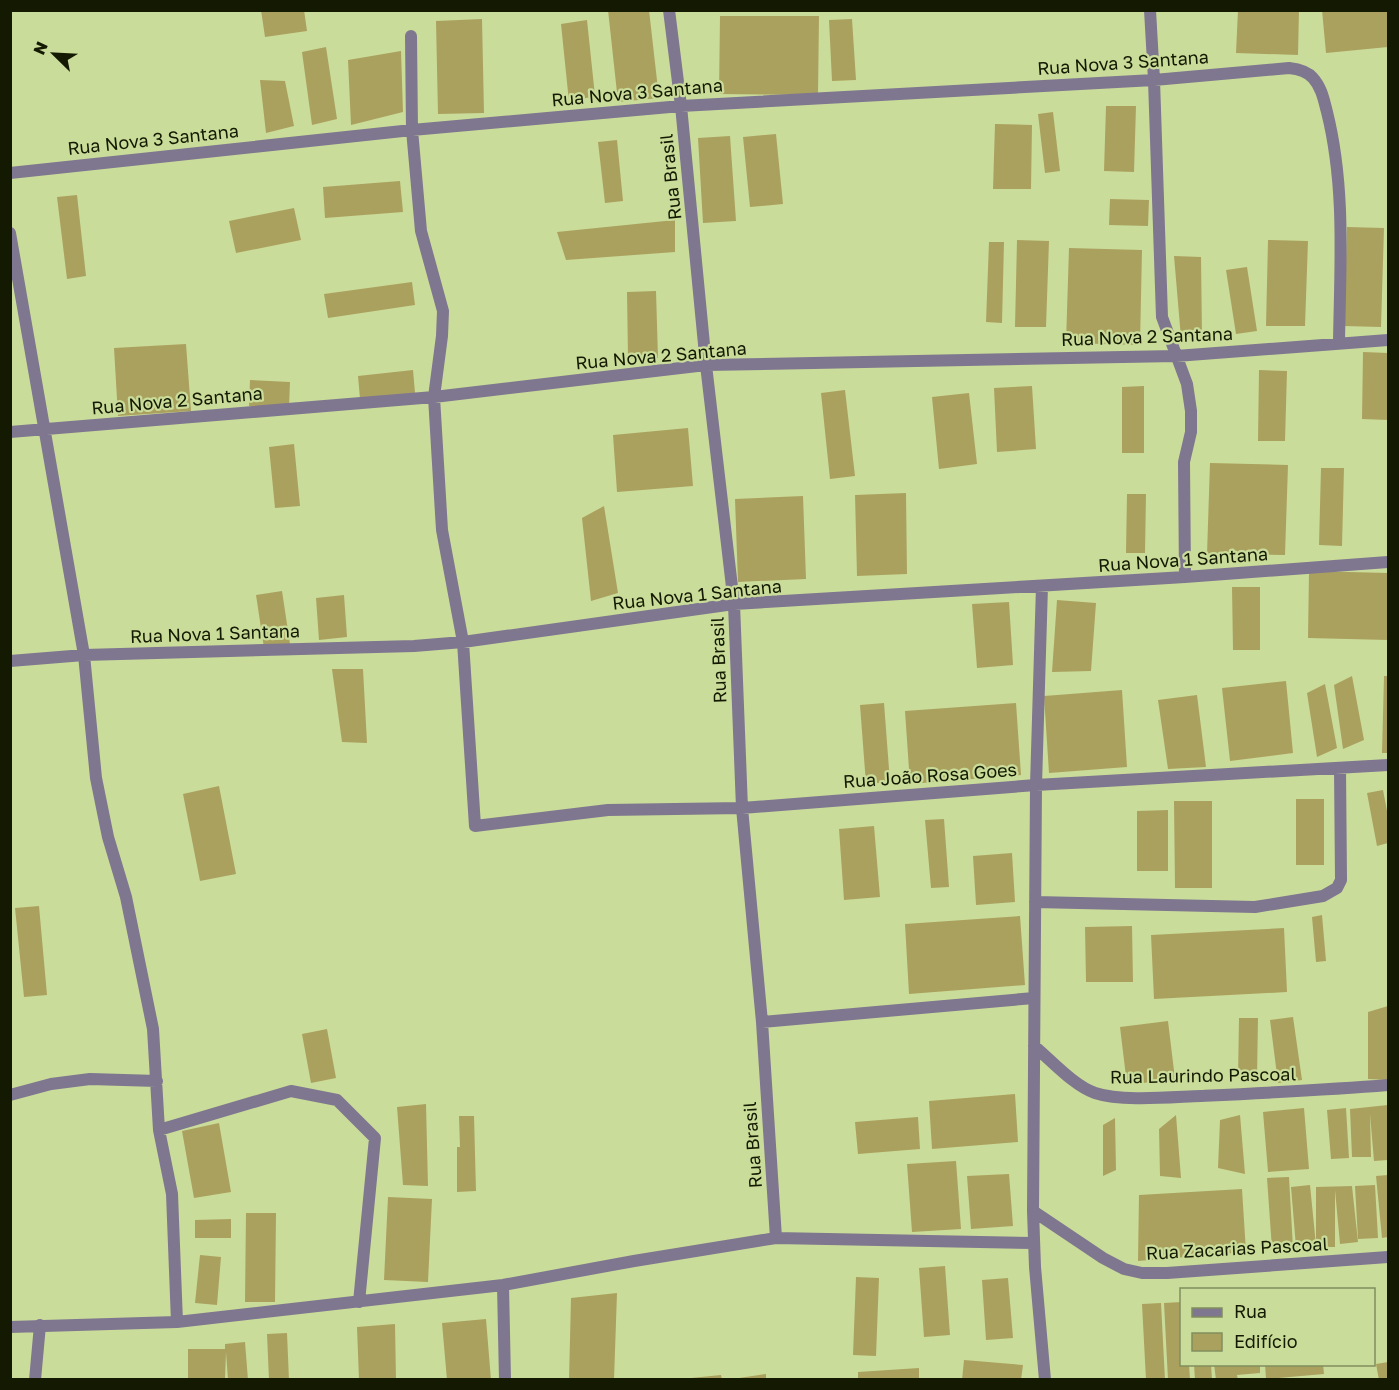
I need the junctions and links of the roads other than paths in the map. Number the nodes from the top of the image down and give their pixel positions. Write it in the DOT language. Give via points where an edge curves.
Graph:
graph roads {
  1 [pos="669,10"];
  2 [pos="1150,10"];
  3 [pos="411,36"];
  4 [pos="1154,80"];
  5 [pos="681,106"];
  6 [pos="412,130"];
  7 [pos="10,173"];
  8 [pos="10,234"];
  9 [pos="1389,340"];
  10 [pos="1338,343"];
  11 [pos="1176,356"];
  12 [pos="706,365"];
  13 [pos="434,397"];
  14 [pos="46,428"];
  15 [pos="10,432"];
  16 [pos="1389,562"];
  17 [pos="1185,577"];
  18 [pos="1042,586"];
  19 [pos="734,604"];
  20 [pos="463,642"];
  21 [pos="84,655"];
  22 [pos="10,661"];
  23 [pos="1389,765"];
  24 [pos="1340,768"];
  25 [pos="1036,785"];
  26 [pos="742,808"];
  27 [pos="1035,902"];
  28 [pos="1034,998"];
  29 [pos="762,1022"];
  30 [pos="1034,1046"];
  31 [pos="157,1081"];
  32 [pos="1389,1085"];
  33 [pos="10,1095"];
  34 [pos="159,1130"];
  35 [pos="1033,1211"];
  36 [pos="776,1238"];
  37 [pos="1034,1243"];
  38 [pos="1389,1257"];
  39 [pos="503,1285"];
  40 [pos="359,1302"];
  41 [pos="177,1322"];
  42 [pos="40,1325"];
  43 [pos="10,1327"];
  44 [pos="36,1380"];
  45 [pos="505,1380"];
  46 [pos="1045,1380"];
  1 -- 5 [label="street, Rua Brasil"];
  2 -- 4 [label="street"];
  3 -- 6 [label="street"];
  4 -- 5 [label="street, Rua Nova 3 Santana"];
  4 -- 10 [label="street, Rua Nova 3 Santana" via="1269,68 1302,70 1313,78 1321,91 1331,130 1339,184"];
  4 -- 11 [label="street" via="1162,317"];
  5 -- 6 [label="street, Rua Nova 3 Santana"];
  5 -- 12 [label="street, Rua Brasil"];
  6 -- 7 [label="street, Rua Nova 3 Santana"];
  6 -- 13 [label="street" via="421,231 442,311"];
  8 -- 14 [label="street"];
  9 -- 10 [label="street, Rua Nova 2 Santana"];
  10 -- 11 [label="street, Rua Nova 2 Santana"];
  11 -- 12 [label="street, Rua Nova 2 Santana"];
  11 -- 17 [label="street" via="1191,411 1184,462"];
  12 -- 13 [label="street, Rua Nova 2 Santana"];
  12 -- 19 [label="street, Rua Brasil"];
  13 -- 14 [label="street, Rua Nova 2 Santana"];
  13 -- 20 [label="street" via="442,530"];
  14 -- 15 [label="street, Rua Nova 2 Santana"];
  14 -- 21 [label="street"];
  16 -- 17 [label="street, Rua Nova 1 Santana"];
  17 -- 18 [label="street, Rua Nova 1 Santana"];
  18 -- 19 [label="street, Rua Nova 1 Santana"];
  18 -- 25 [label="street"];
  19 -- 20 [label="street, Rua Nova 1 Santana"];
  19 -- 26 [label="street, Rua Brasil"];
  20 -- 21 [label="street, Rua Nova 1 Santana"];
  20 -- 26 [label="street, Rua João Rosa Goes" via="475,826 608,810"];
  21 -- 22 [label="street, Rua Nova 1 Santana"];
  21 -- 31 [label="street" via="96,778 153,1029"];
  23 -- 24 [label="street, Rua João Rosa Goes"];
  24 -- 25 [label="street, Rua João Rosa Goes"];
  24 -- 27 [label="street" via="1341,880 1337,888 1323,896 1255,907"];
  25 -- 26 [label="street, Rua João Rosa Goes"];
  25 -- 27 [label="street"];
  26 -- 29 [label="street, Rua Brasil"];
  27 -- 28 [label="street"];
  28 -- 29 [label="street"];
  28 -- 30 [label="street"];
  29 -- 36 [label="street, Rua Brasil"];
  30 -- 32 [label="street, Rua Laurindo Pascoal" via="1079,1085 1115,1097"];
  30 -- 35 [label="street"];
  31 -- 33 [label="street" via="90,1079"];
  31 -- 34 [label="street"];
  34 -- 40 [label="street" via="291,1091 337,1100 375,1138"];
  34 -- 41 [label="street" via="172,1194"];
  35 -- 37 [label="street"];
  35 -- 38 [label="street, Rua Zacarias Pascoal" via="1103,1258 1142,1273"];
  36 -- 37 [label="street"];
  36 -- 39 [label="street"];
  37 -- 46 [label="street"];
  39 -- 40 [label="street"];
  39 -- 45 [label="street"];
  40 -- 41 [label="street"];
  41 -- 42 [label="street"];
  42 -- 43 [label="street"];
  42 -- 44 [label="street"];
}
